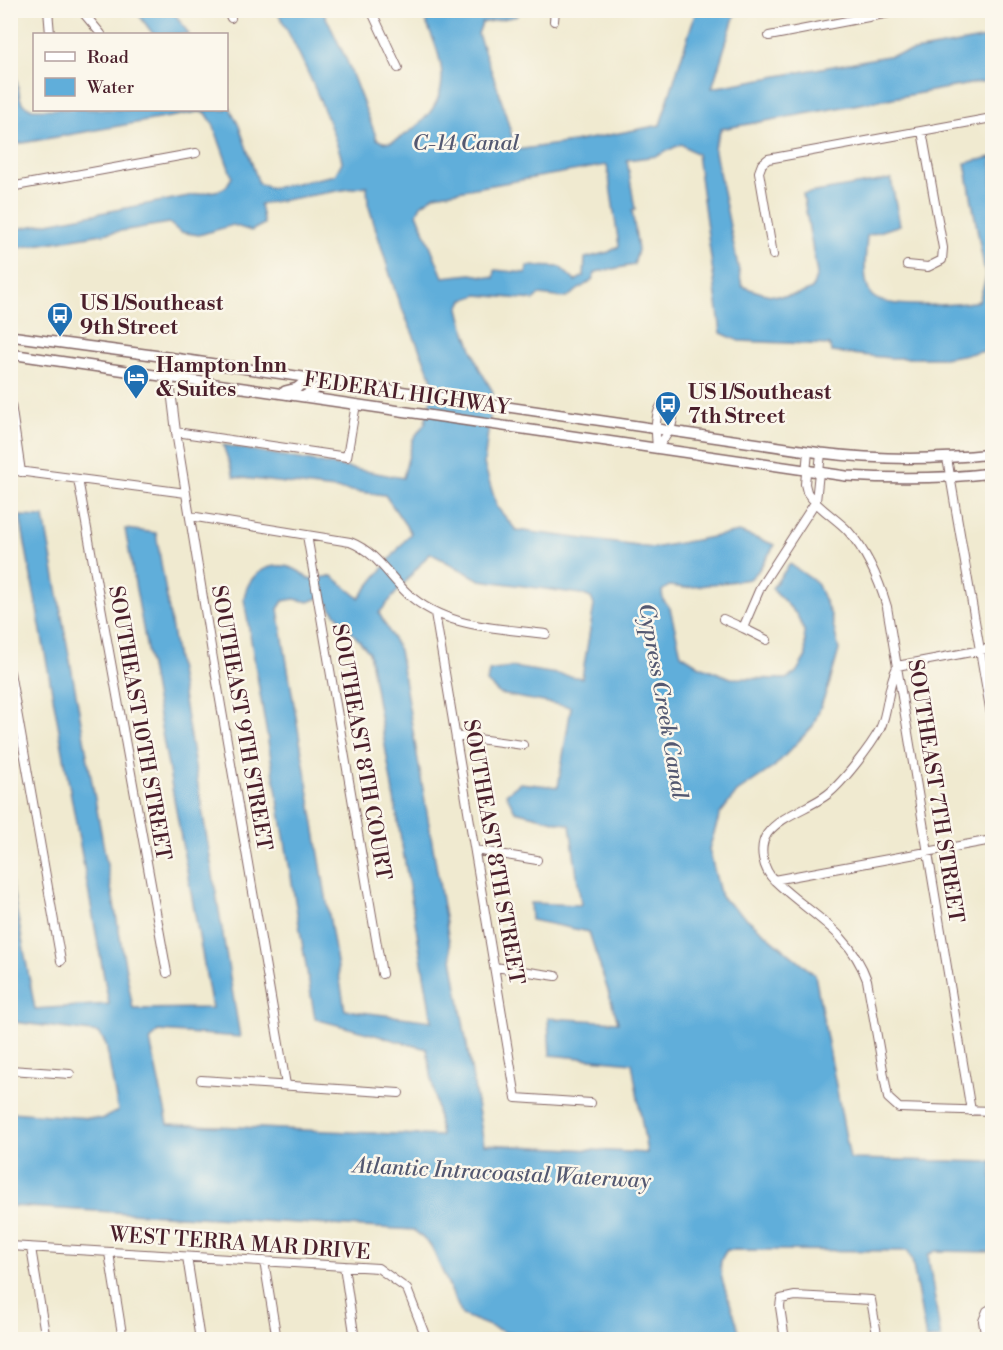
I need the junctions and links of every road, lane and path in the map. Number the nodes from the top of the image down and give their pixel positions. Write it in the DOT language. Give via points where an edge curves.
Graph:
graph roads {
  1 [pos="48,10"];
  2 [pos="81,10"];
  3 [pos="371,10"];
  4 [pos="555,10"];
  5 [pos="905,10"];
  6 [pos="554,21"];
  7 [pos="50,33"];
  8 [pos="100,33"];
  9 [pos="769,36"];
  10 [pos="398,68"];
  11 [pos="993,118"];
  12 [pos="921,131"];
  13 [pos="196,153"];
  14 [pos="10,187"];
  15 [pos="773,255"];
  16 [pos="907,265"];
  17 [pos="10,336"];
  18 [pos="26,338"];
  19 [pos="10,346"];
  20 [pos="10,354"];
  21 [pos="167,357"];
  22 [pos="168,376"];
  23 [pos="309,378"];
  24 [pos="338,383"];
  25 [pos="280,393"];
  26 [pos="304,396"];
  27 [pos="10,398"];
  28 [pos="356,404"];
  29 [pos="656,429"];
  30 [pos="176,432"];
  31 [pos="670,432"];
  32 [pos="657,448"];
  33 [pos="808,451"];
  34 [pos="821,453"];
  35 [pos="993,454"];
  36 [pos="947,458"];
  37 [pos="10,470"];
  38 [pos="806,471"];
  39 [pos="21,472"];
  40 [pos="819,472"];
  41 [pos="993,472"];
  42 [pos="951,478"];
  43 [pos="78,479"];
  44 [pos="186,493"];
  45 [pos="816,501"];
  46 [pos="190,516"];
  47 [pos="307,535"];
  48 [pos="435,613"];
  49 [pos="723,620"];
  50 [pos="743,628"];
  51 [pos="546,634"];
  52 [pos="767,639"];
  53 [pos="993,648"];
  54 [pos="980,650"];
  55 [pos="897,666"];
  56 [pos="10,672"];
  57 [pos="993,720"];
  58 [pos="456,736"];
  59 [pos="523,745"];
  60 [pos="993,840"];
  61 [pos="475,850"];
  62 [pos="928,851"];
  63 [pos="537,860"];
  64 [pos="774,880"];
  65 [pos="61,961"];
  66 [pos="495,967"];
  67 [pos="167,973"];
  68 [pos="382,974"];
  69 [pos="556,976"];
  70 [pos="10,1070"];
  71 [pos="70,1074"];
  72 [pos="201,1080"];
  73 [pos="286,1084"];
  74 [pos="399,1093"];
  75 [pos="591,1103"];
  76 [pos="971,1110"];
  77 [pos="993,1111"];
  78 [pos="10,1246"];
  79 [pos="32,1248"];
  80 [pos="110,1253"];
  81 [pos="187,1257"];
  82 [pos="264,1261"];
  83 [pos="344,1266"];
  84 [pos="990,1309"];
  85 [pos="46,1340"];
  86 [pos="123,1340"];
  87 [pos="200,1340"];
  88 [pos="277,1340"];
  89 [pos="355,1340"];
  90 [pos="427,1340"];
  91 [pos="785,1340"];
  92 [pos="878,1340"];
  93 [pos="986,1340"];
  1 -- 7 [label="street"];
  2 -- 8 [label="street"];
  3 -- 10 [label="street"];
  4 -- 6 [label="street"];
  5 -- 9 [label="street"];
  11 -- 12 [label="street"];
  12 -- 15 [label="street" via="768,159 762,164 759,172"];
  12 -- 16 [label="street" via="942,260 928,267"];
  13 -- 14 [label="street"];
  17 -- 18 [label="main road, FEDERAL HIGHWAY"];
  18 -- 19 [label="main road"];
  18 -- 21 [label="main road, FEDERAL HIGHWAY"];
  20 -- 22 [label="main road, FEDERAL HIGHWAY"];
  21 -- 22 [label="street, SOUTHEAST 9TH STREET"];
  21 -- 23 [label="main road, FEDERAL HIGHWAY"];
  22 -- 25 [label="main road, FEDERAL HIGHWAY"];
  22 -- 30 [label="street, SOUTHEAST 9TH STREET"];
  23 -- 24 [label="main road, FEDERAL HIGHWAY"];
  23 -- 25 [label="main road" via="297,388"];
  24 -- 26 [label="main road" via="317,387"];
  24 -- 29 [label="main road, FEDERAL HIGHWAY"];
  25 -- 26 [label="main road, FEDERAL HIGHWAY"];
  26 -- 28 [label="main road, FEDERAL HIGHWAY"];
  27 -- 39 [label="street"];
  28 -- 30 [label="street" via="347,457"];
  28 -- 32 [label="main road, FEDERAL HIGHWAY"];
  29 -- 31 [label="main road, FEDERAL HIGHWAY"];
  29 -- 31 [label="street" via="659,406 667,402 674,409"];
  29 -- 32 [label="street"];
  30 -- 44 [label="street, SOUTHEAST 9TH STREET"];
  31 -- 32 [label="street"];
  31 -- 33 [label="main road, FEDERAL HIGHWAY"];
  32 -- 38 [label="main road, FEDERAL HIGHWAY"];
  33 -- 34 [label="main road, FEDERAL HIGHWAY"];
  33 -- 38 [label="street, SOUTHEAST 7TH STREET"];
  34 -- 36 [label="main road, FEDERAL HIGHWAY" via="884,459"];
  34 -- 40 [label="street"];
  35 -- 36 [label="main road, FEDERAL HIGHWAY"];
  36 -- 42 [label="street"];
  37 -- 39 [label="street"];
  38 -- 40 [label="main road, FEDERAL HIGHWAY"];
  38 -- 45 [label="street, SOUTHEAST 7TH STREET" via="806,488"];
  39 -- 43 [label="street"];
  40 -- 42 [label="main road, FEDERAL HIGHWAY" via="886,479"];
  40 -- 45 [label="street"];
  41 -- 42 [label="main road, FEDERAL HIGHWAY"];
  42 -- 54 [label="street"];
  43 -- 44 [label="street"];
  43 -- 67 [label="street, SOUTHEAST 10TH STREET"];
  44 -- 46 [label="street, SOUTHEAST 9TH STREET"];
  45 -- 50 [label="street" via="761,586"];
  45 -- 55 [label="street, SOUTHEAST 7TH STREET" via="849,532 872,567 887,607"];
  46 -- 47 [label="street"];
  46 -- 73 [label="street, SOUTHEAST 9TH STREET"];
  47 -- 48 [label="street" via="361,546 406,593"];
  47 -- 68 [label="street, SOUTHEAST 8TH COURT"];
  48 -- 51 [label="street" via="469,624"];
  48 -- 58 [label="street, SOUTHEAST 8TH STREET"];
  49 -- 50 [label="street"];
  50 -- 52 [label="street"];
  53 -- 54 [label="street"];
  54 -- 55 [label="street"];
  54 -- 57 [label="street"];
  55 -- 62 [label="street, SOUTHEAST 7TH STREET"];
  55 -- 64 [label="street" via="880,728 853,767 829,793 767,835 763,855"];
  56 -- 65 [label="street"];
  58 -- 59 [label="street"];
  58 -- 61 [label="street, SOUTHEAST 8TH STREET"];
  60 -- 62 [label="street"];
  61 -- 63 [label="street"];
  61 -- 66 [label="street, SOUTHEAST 8TH STREET"];
  62 -- 64 [label="street"];
  62 -- 76 [label="street, SOUTHEAST 7TH STREET"];
  64 -- 76 [label="street" via="843,938 862,966 888,1098 899,1108"];
  66 -- 69 [label="street"];
  66 -- 75 [label="street, SOUTHEAST 8TH STREET" via="516,1098"];
  70 -- 71 [label="street"];
  72 -- 73 [label="street"];
  73 -- 74 [label="street"];
  76 -- 77 [label="street"];
  78 -- 79 [label="street, WEST TERRA MAR DRIVE"];
  79 -- 80 [label="street, WEST TERRA MAR DRIVE"];
  79 -- 85 [label="street"];
  80 -- 81 [label="street, WEST TERRA MAR DRIVE"];
  80 -- 86 [label="street"];
  81 -- 82 [label="street, WEST TERRA MAR DRIVE"];
  81 -- 87 [label="street"];
  82 -- 83 [label="street, WEST TERRA MAR DRIVE"];
  82 -- 88 [label="street"];
  83 -- 89 [label="street"];
  83 -- 90 [label="street, WEST TERRA MAR DRIVE" via="378,1268 407,1288"];
  84 -- 93 [label="street" via="983,1321"];
  91 -- 92 [label="street" via="781,1299 795,1296 871,1300"];
}
